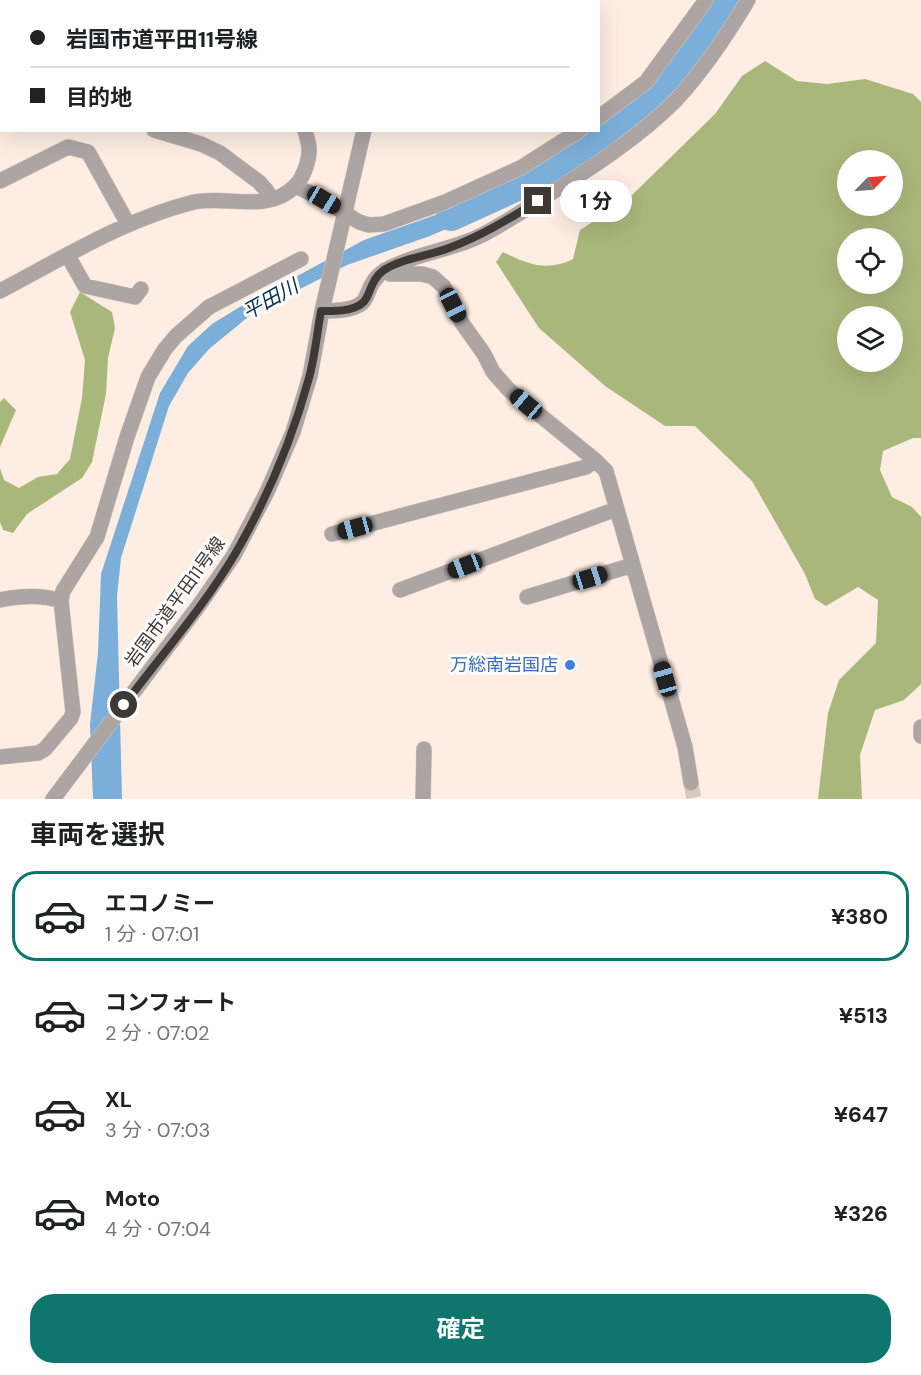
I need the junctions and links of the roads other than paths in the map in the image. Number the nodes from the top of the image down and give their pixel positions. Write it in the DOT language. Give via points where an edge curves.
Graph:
graph roads {
  1 [pos="706,0"];
  2 [pos="748,0"];
  3 [pos="600,116"];
  4 [pos="161,132"];
  5 [pos="306,132"];
  6 [pos="364,132"];
  7 [pos="577,132"];
  8 [pos="0,181"];
  9 [pos="296,186"];
  10 [pos="270,200"];
  11 [pos="345,213"];
  12 [pos="128,224"];
  13 [pos="68,256"];
  14 [pos="301,259"];
  15 [pos="385,270"];
  16 [pos="141,289"];
  17 [pos="0,291"];
  18 [pos="321,311"];
  19 [pos="595,460"];
  20 [pos="616,509"];
  21 [pos="332,534"];
  22 [pos="633,565"];
  23 [pos="400,590"];
  24 [pos="1,596"];
  25 [pos="527,597"];
  26 [pos="61,601"];
  27 [pos="921,727"];
  28 [pos="921,736"];
  29 [pos="424,749"];
  30 [pos="0,757"];
  31 [pos="691,783"];
  32 [pos="53,799"];
  33 [pos="423,799"];
  1 -- 3 [label="street" via="646,82"];
  2 -- 15 [label="street" via="727,34 676,99 588,170 480,236"];
  4 -- 10 [label="street" via="220,153 259,182"];
  5 -- 9 [label="street" via="310,149"];
  6 -- 11 [label="street, 岩国市道平田11号線"];
  7 -- 11 [label="street" via="522,167 384,224 358,222"];
  8 -- 12 [label="street" via="68,147 88,152"];
  9 -- 10 [label="street"];
  9 -- 11 [label="street"];
  10 -- 12 [label="street" via="198,201"];
  11 -- 18 [label="street, 岩国市道平田11号線"];
  12 -- 13 [label="street"];
  13 -- 16 [label="street" via="85,286 135,297"];
  13 -- 17 [label="street"];
  14 -- 26 [label="street" via="209,307 165,349 148,378 97,537 63,591"];
  15 -- 18 [label="street" via="358,306"];
  15 -- 19 [label="street" via="390,274 422,274 439,282 493,372 509,390"];
  18 -- 32 [label="street, 岩国市道平田11号線" via="310,375 293,432 234,555"];
  19 -- 20 [label="street" via="606,471"];
  19 -- 21 [label="street" via="585,467"];
  20 -- 22 [label="street"];
  20 -- 23 [label="street"];
  22 -- 25 [label="street"];
  22 -- 31 [label="street" via="685,747"];
  24 -- 26 [label="street"];
  26 -- 30 [label="street" via="71,718 38,753"];
  27 -- 28 [label="street"];
  29 -- 33 [label="street"];
}
